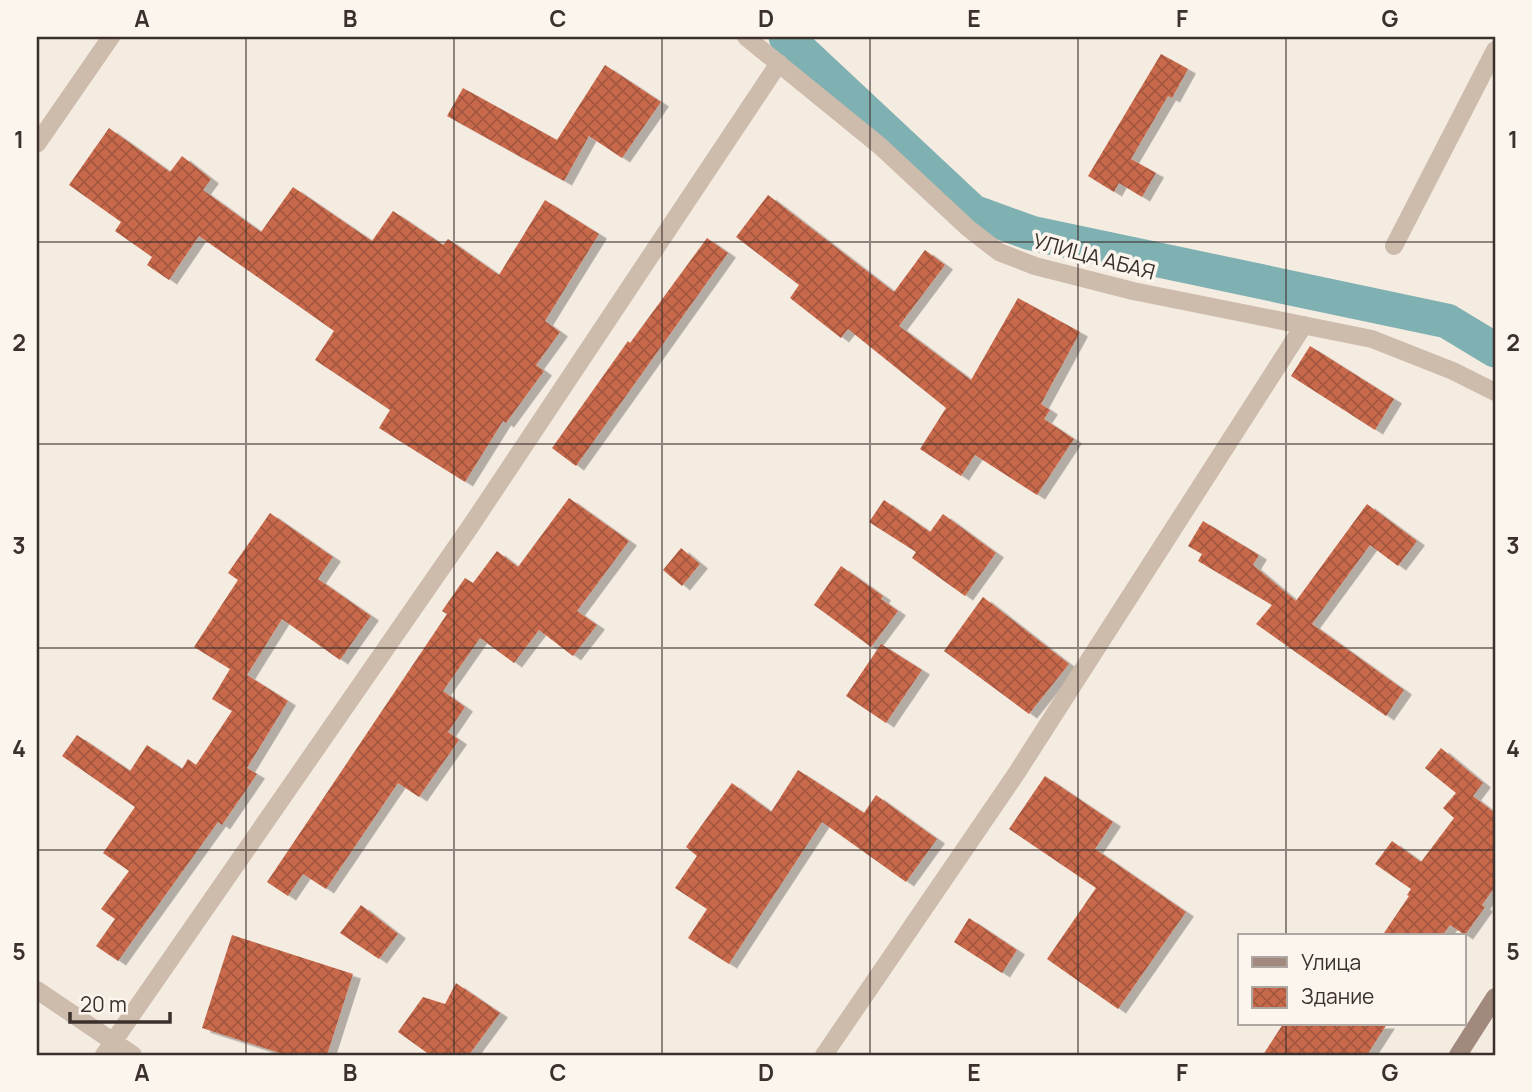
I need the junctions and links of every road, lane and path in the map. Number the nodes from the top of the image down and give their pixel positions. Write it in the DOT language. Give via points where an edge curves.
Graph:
graph roads {
  1 [pos="111,37"];
  2 [pos="746,37"];
  3 [pos="1495,50"];
  4 [pos="779,63"];
  5 [pos="37,144"];
  6 [pos="1394,246"];
  7 [pos="1304,325"];
  8 [pos="1495,392"];
  9 [pos="37,990"];
  10 [pos="1495,997"];
  11 [pos="108,1048"];
  12 [pos="133,1055"];
  13 [pos="824,1055"];
  14 [pos="1458,1055"];
  1 -- 5 [label="street"];
  2 -- 4 [label="street, УЛИЦА АБАЯ"];
  3 -- 6 [label="street"];
  4 -- 7 [label="street, УЛИЦА АБАЯ" via="999,252 1133,291"];
  4 -- 11 [label="street" via="471,527"];
  7 -- 8 [label="street, УЛИЦА АБАЯ" via="1372,339"];
  7 -- 13 [label="street" via="1016,774"];
  9 -- 11 [label="street"];
  10 -- 14 [label="main road"];
  11 -- 12 [label="street"];
}
